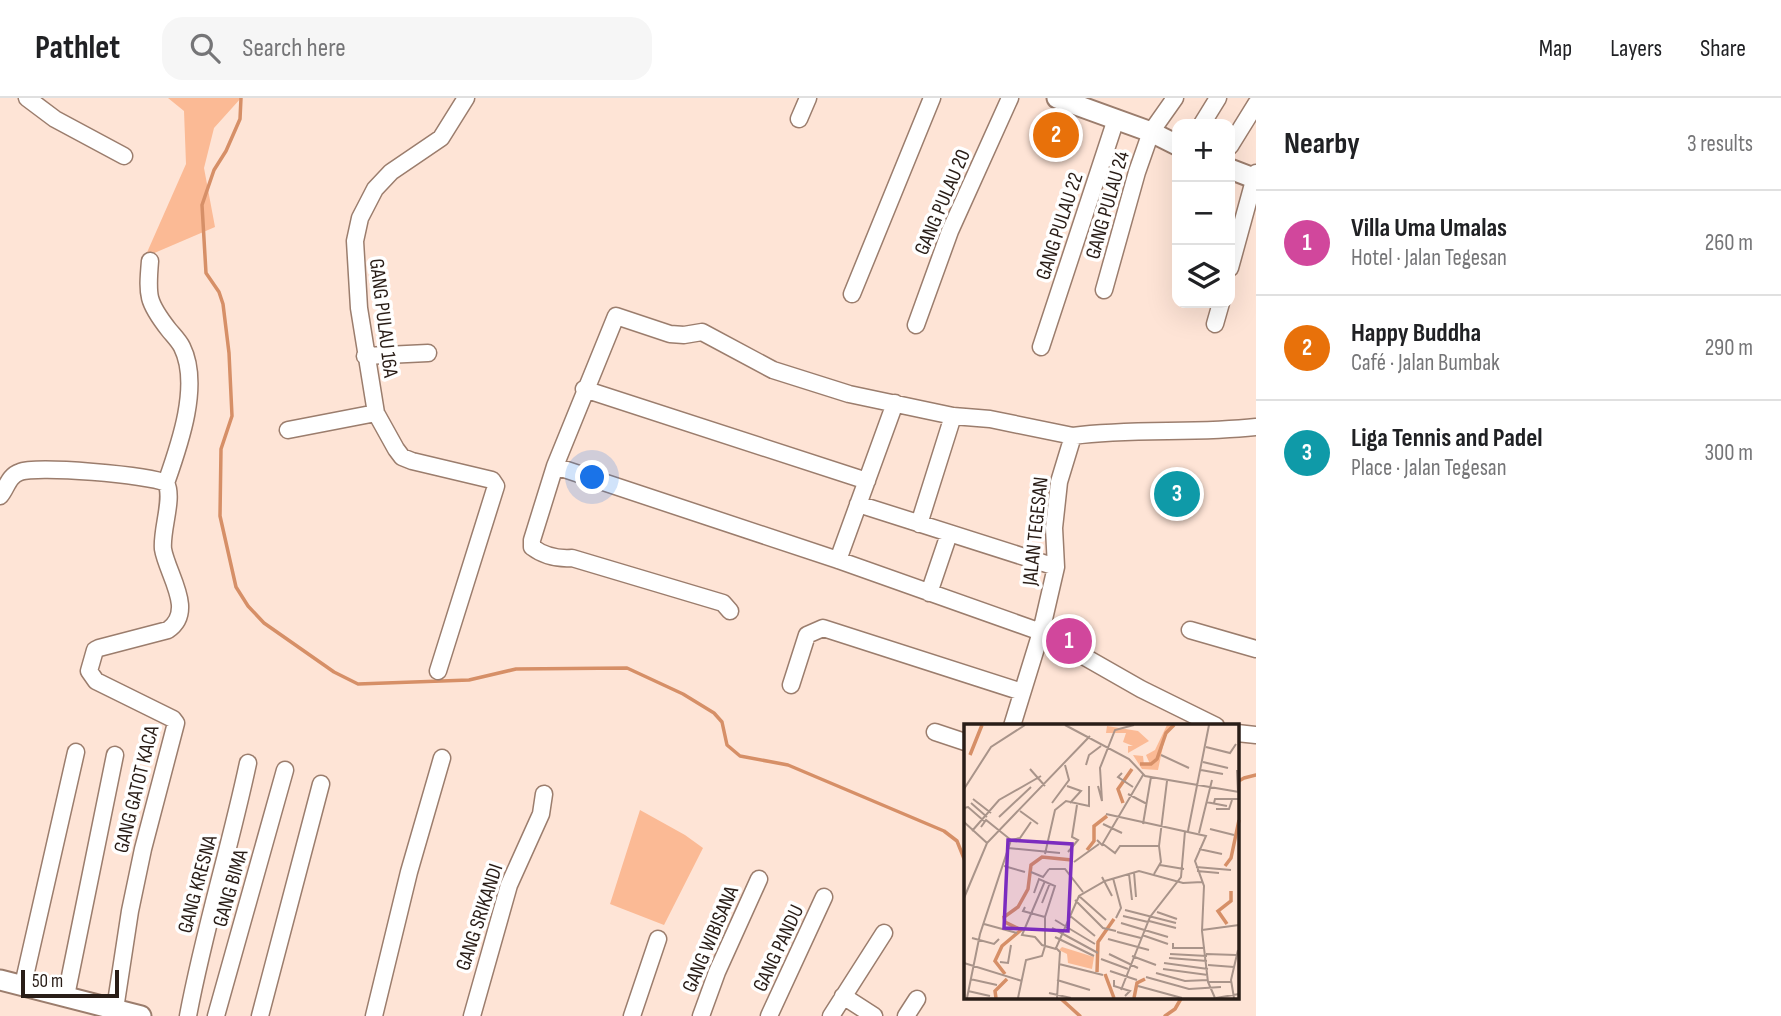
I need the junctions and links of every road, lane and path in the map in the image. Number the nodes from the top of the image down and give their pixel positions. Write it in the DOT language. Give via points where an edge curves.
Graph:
graph roads {
  1 [pos="27,98"];
  2 [pos="466,98"];
  3 [pos="808,98"];
  4 [pos="932,98"];
  5 [pos="1010,98"];
  6 [pos="1057,98"];
  7 [pos="1175,98"];
  8 [pos="1218,98"];
  9 [pos="1256,104"];
  10 [pos="799,119"];
  11 [pos="1116,119"];
  12 [pos="1205,119"];
  13 [pos="1151,132"];
  14 [pos="1235,138"];
  15 [pos="1172,142"];
  16 [pos="124,156"];
  17 [pos="1235,171"];
  18 [pos="1255,177"];
  19 [pos="1235,250"];
  20 [pos="150,261"];
  21 [pos="1104,290"];
  22 [pos="852,294"];
  23 [pos="1220,308"];
  24 [pos="1215,324"];
  25 [pos="916,325"];
  26 [pos="1041,347"];
  27 [pos="428,353"];
  28 [pos="366,356"];
  29 [pos="584,388"];
  30 [pos="895,403"];
  31 [pos="376,413"];
  32 [pos="953,416"];
  33 [pos="1256,427"];
  34 [pos="288,430"];
  35 [pos="1073,436"];
  36 [pos="555,466"];
  37 [pos="867,481"];
  38 [pos="166,483"];
  39 [pos="0,496"];
  40 [pos="858,505"];
  41 [pos="919,524"];
  42 [pos="949,534"];
  43 [pos="838,560"];
  44 [pos="1056,567"];
  45 [pos="929,593"];
  46 [pos="730,611"];
  47 [pos="1190,629"];
  48 [pos="1041,632"];
  49 [pos="1236,634"];
  50 [pos="1256,638"];
  51 [pos="1256,649"];
  52 [pos="438,671"];
  53 [pos="791,685"];
  54 [pos="1022,692"];
  55 [pos="1013,724"];
  56 [pos="1212,724"];
  57 [pos="935,732"];
  58 [pos="1238,733"];
  59 [pos="1256,735"];
  60 [pos="964,742"];
  61 [pos="76,752"];
  62 [pos="115,755"];
  63 [pos="442,758"];
  64 [pos="248,763"];
  65 [pos="285,770"];
  66 [pos="321,784"];
  67 [pos="544,793"];
  68 [pos="759,879"];
  69 [pos="824,897"];
  70 [pos="884,933"];
  71 [pos="658,939"];
  72 [pos="0,980"];
  73 [pos="23,985"];
  74 [pos="66,996"];
  75 [pos="843,996"];
  76 [pos="917,999"];
  77 [pos="115,1009"];
  78 [pos="141,1016"];
  79 [pos="188,1016"];
  80 [pos="216,1016"];
  81 [pos="260,1016"];
  82 [pos="374,1016"];
  83 [pos="472,1016"];
  84 [pos="632,1016"];
  85 [pos="701,1016"];
  86 [pos="769,1016"];
  87 [pos="831,1016"];
  88 [pos="874,1016"];
  89 [pos="906,1016"];
  1 -- 16 [label="street" via="55,119"];
  2 -- 28 [label="street, GANG PULAU 16A" via="441,138 391,173 360,218 354,252"];
  3 -- 10 [label="street"];
  4 -- 22 [label="street"];
  5 -- 25 [label="street, GANG PULAU 20" via="950,231"];
  6 -- 11 [label="street"];
  7 -- 13 [label="street, GANG PULAU 24"];
  8 -- 12 [label="street"];
  9 -- 14 [label="street"];
  11 -- 13 [label="street"];
  11 -- 26 [label="street, GANG PULAU 22"];
  13 -- 15 [label="street"];
  13 -- 21 [label="street, GANG PULAU 24"];
  17 -- 18 [label="street"];
  18 -- 19 [label="street"];
  20 -- 38 [label="street" via="147,294 182,346 187,362 189,402"];
  23 -- 24 [label="street"];
  27 -- 28 [label="street"];
  28 -- 31 [label="street, GANG PULAU 16A"];
  29 -- 30 [label="street" via="616,316 670,334 702,332 773,370"];
  29 -- 36 [label="street"];
  29 -- 37 [label="street"];
  30 -- 32 [label="street"];
  30 -- 37 [label="street"];
  31 -- 34 [label="street"];
  31 -- 52 [label="street" via="402,457 492,480 496,486"];
  32 -- 35 [label="street"];
  32 -- 41 [label="street"];
  33 -- 35 [label="street"];
  35 -- 44 [label="street, JALAN TEGESAN" via="1059,482"];
  36 -- 43 [label="street"];
  36 -- 46 [label="street" via="532,547 723,604"];
  37 -- 40 [label="street"];
  38 -- 39 [label="street" via="22,470 13,475"];
  38 -- 77 [label="street, GANG GATOT KACA" via="163,545 181,615 168,630 95,650 89,671 96,681 176,723 143,849"];
  40 -- 41 [label="street"];
  40 -- 43 [label="street"];
  41 -- 42 [label="street"];
  42 -- 44 [label="street"];
  42 -- 45 [label="street"];
  43 -- 45 [label="street"];
  44 -- 48 [label="street, JALAN TEGESAN"];
  45 -- 48 [label="street"];
  47 -- 51 [label="street"];
  48 -- 54 [label="street, JALAN TEGESAN"];
  48 -- 56 [label="street"];
  49 -- 50 [label="street"];
  53 -- 54 [label="street" via="807,635 823,628"];
  54 -- 55 [label="street, JALAN TEGESAN"];
  57 -- 60 [label="street"];
  58 -- 59 [label="street"];
  61 -- 73 [label="street"];
  62 -- 74 [label="street"];
  63 -- 82 [label="street"];
  64 -- 79 [label="street, GANG KRESNA"];
  65 -- 80 [label="street, GANG BIMA"];
  66 -- 81 [label="street"];
  67 -- 83 [label="street, GANG SRIKANDI" via="536,828 509,885"];
  68 -- 85 [label="street, GANG WIBISANA"];
  69 -- 86 [label="street, GANG PANDU"];
  70 -- 75 [label="street"];
  71 -- 84 [label="street"];
  72 -- 73 [label="street"];
  73 -- 74 [label="street"];
  74 -- 77 [label="street"];
  75 -- 87 [label="street"];
  75 -- 88 [label="street"];
  76 -- 89 [label="street"];
  77 -- 78 [label="street"];
}
